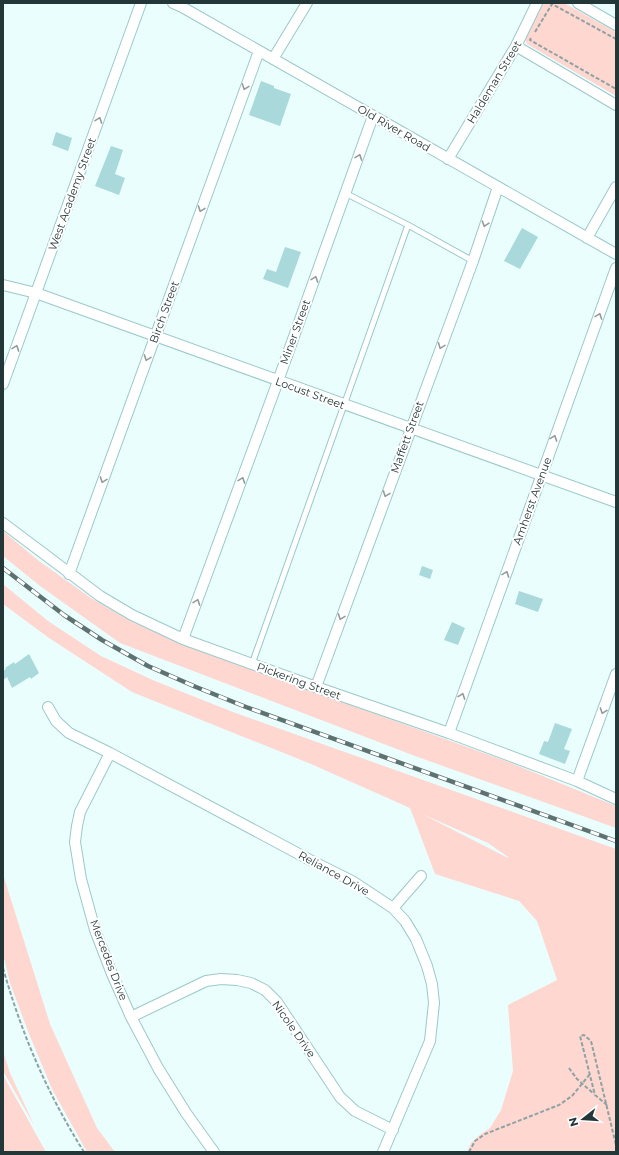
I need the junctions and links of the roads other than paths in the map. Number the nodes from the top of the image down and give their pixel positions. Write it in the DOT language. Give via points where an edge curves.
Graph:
graph roads {
  1 [pos="141,3"];
  2 [pos="307,3"];
  3 [pos="537,3"];
  4 [pos="578,3"];
  5 [pos="179,4"];
  6 [pos="616,25"];
  7 [pos="516,46"];
  8 [pos="259,51"];
  9 [pos="273,59"];
  10 [pos="616,104"];
  11 [pos="374,116"];
  12 [pos="448,159"];
  13 [pos="498,187"];
  14 [pos="616,187"];
  15 [pos="345,193"];
  16 [pos="408,225"];
  17 [pos="587,238"];
  18 [pos="616,254"];
  19 [pos="473,262"];
  20 [pos="616,268"];
  21 [pos="3,285"];
  22 [pos="36,293"];
  23 [pos="155,336"];
  24 [pos="278,381"];
  25 [pos="3,384"];
  26 [pos="344,405"];
  27 [pos="410,428"];
  28 [pos="541,476"];
  29 [pos="616,502"];
  30 [pos="3,523"];
  31 [pos="69,574"];
  32 [pos="183,638"];
  33 [pos="252,664"];
  34 [pos="616,674"];
  35 [pos="316,687"];
  36 [pos="48,707"];
  37 [pos="449,733"];
  38 [pos="110,753"];
  39 [pos="577,781"];
  40 [pos="616,799"];
  41 [pos="420,876"];
  42 [pos="393,908"];
  43 [pos="131,1017"];
  44 [pos="393,1130"];
  45 [pos="214,1152"];
  46 [pos="383,1152"];
  22 -- 1 [label="street, West Academy Street, one-way"];
  2 -- 9 [label="street"];
  3 -- 7 [label="street, Haldeman Street"];
  4 -- 6 [label="street"];
  5 -- 8 [label="street, Old River Road"];
  7 -- 10 [label="street"];
  7 -- 12 [label="street, Haldeman Street"];
  8 -- 9 [label="street, Old River Road"];
  8 -- 23 [label="street, Birch Street, one-way"];
  9 -- 11 [label="street, Old River Road"];
  11 -- 12 [label="street, Old River Road"];
  15 -- 11 [label="street, Miner Street, one-way"];
  12 -- 13 [label="street, Old River Road"];
  13 -- 17 [label="street, Old River Road"];
  13 -- 19 [label="street, Maffett Street, one-way"];
  14 -- 17 [label="street"];
  15 -- 16 [label="lane"];
  24 -- 15 [label="street, Miner Street, one-way"];
  16 -- 19 [label="lane"];
  16 -- 26 [label="lane"];
  17 -- 18 [label="street, Old River Road"];
  19 -- 27 [label="street, Maffett Street, one-way"];
  28 -- 20 [label="street, Amherst Avenue, one-way"];
  21 -- 22 [label="street, Locust Street"];
  22 -- 23 [label="street, Locust Street"];
  25 -- 22 [label="street, West Academy Street, one-way"];
  23 -- 24 [label="street, Locust Street"];
  23 -- 31 [label="street, Birch Street, one-way"];
  24 -- 26 [label="street, Locust Street"];
  32 -- 24 [label="street, Miner Street, one-way"];
  26 -- 27 [label="street, Locust Street"];
  26 -- 33 [label="lane"];
  27 -- 28 [label="street, Locust Street"];
  27 -- 35 [label="street, Maffett Street, one-way"];
  28 -- 29 [label="street, Locust Street"];
  37 -- 28 [label="street, Amherst Avenue, one-way"];
  30 -- 31 [label="street, Pickering Street"];
  31 -- 32 [label="street, Pickering Street" via="132,615"];
  32 -- 33 [label="street, Pickering Street"];
  33 -- 35 [label="street, Pickering Street"];
  34 -- 39 [label="street, one-way"];
  35 -- 37 [label="street, Pickering Street"];
  36 -- 38 [label="street, Reliance Drive" via="56,721 69,733"];
  37 -- 39 [label="street, Pickering Street"];
  38 -- 42 [label="street, Reliance Drive" via="352,881"];
  38 -- 43 [label="street, Mercedes Drive" via="80,812 75,842 81,879 95,930"];
  39 -- 40 [label="street, Pickering Street"];
  41 -- 42 [label="street"];
  42 -- 44 [label="street, Reliance Drive" via="405,921 418,946 429,972 434,1003 430,1041"];
  43 -- 44 [label="street, Nicole Drive" via="206,981 221,979 251,983 265,990 277,1002 340,1097 355,1111"];
  43 -- 45 [label="street, Mercedes Drive" via="158,1068"];
  44 -- 46 [label="street, Reliance Drive"];
}
